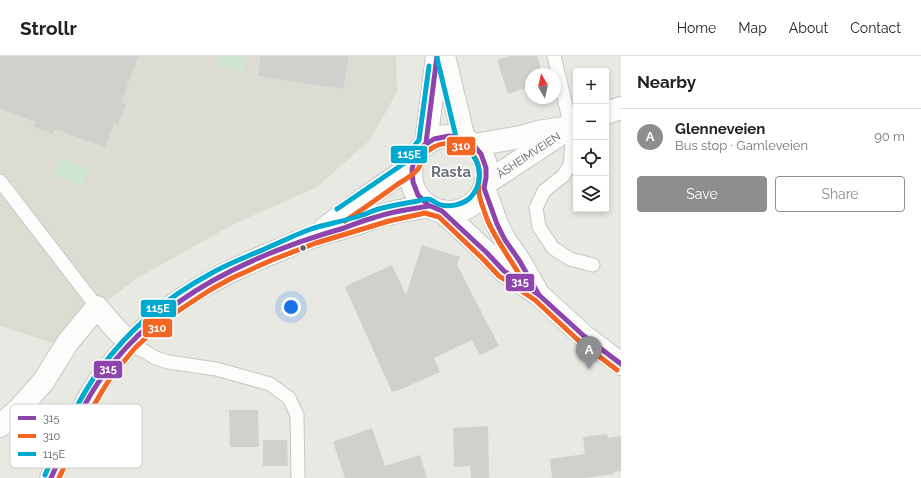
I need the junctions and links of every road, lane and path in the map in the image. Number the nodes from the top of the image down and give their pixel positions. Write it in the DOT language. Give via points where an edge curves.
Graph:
graph roads {
  1 [pos="438,56"];
  2 [pos="444,56"];
  3 [pos="554,56"];
  4 [pos="621,108"];
  5 [pos="609,112"];
  6 [pos="573,122"];
  7 [pos="573,126"];
  8 [pos="573,127"];
  9 [pos="573,135"];
  10 [pos="469,142"];
  11 [pos="426,143"];
  12 [pos="412,166"];
  13 [pos="0,181"];
  14 [pos="485,185"];
  15 [pos="435,209"];
  16 [pos="314,236"];
  17 [pos="593,265"];
  18 [pos="539,295"];
  19 [pos="97,307"];
  20 [pos="131,344"];
  21 [pos="621,364"];
  22 [pos="23,404"];
  23 [pos="86,404"];
  24 [pos="10,417"];
  25 [pos="0,426"];
  26 [pos="55,468"];
  27 [pos="51,478"];
  28 [pos="298,478"];
  1 -- 11 [label="street"];
  2 -- 10 [label="street"];
  3 -- 6 [label="lane"];
  4 -- 5 [label="street"];
  7 -- 10 [label="street, ÅSHEIMVEIEN" via="521,137"];
  8 -- 14 [label="street, ÅSHEIMVEIEN"];
  9 -- 17 [label="lane" via="570,165 563,176 544,191 536,208 540,227 553,248 570,259"];
  10 -- 11 [label="street" via="455,136 445,136"];
  10 -- 14 [label="street" via="481,153 485,162"];
  11 -- 12 [label="street" via="415,157"];
  12 -- 15 [label="street" via="414,189 420,199"];
  12 -- 16 [label="street"];
  13 -- 19 [label="lane"];
  14 -- 15 [label="street" via="472,205 462,210 452,212"];
  14 -- 18 [label="street" via="497,224"];
  15 -- 16 [label="street" via="409,209"];
  15 -- 18 [label="street" via="487,253 504,271"];
  16 -- 20 [label="street" via="205,284 162,314"];
  18 -- 21 [label="street" via="584,336"];
  19 -- 20 [label="street"];
  19 -- 22 [label="street"];
  20 -- 23 [label="street" via="106,373"];
  20 -- 28 [label="lane" via="168,362 216,369 270,384 289,398 297,415"];
  24 -- 25 [label="street"];
  26 -- 27 [label="street"];
}
